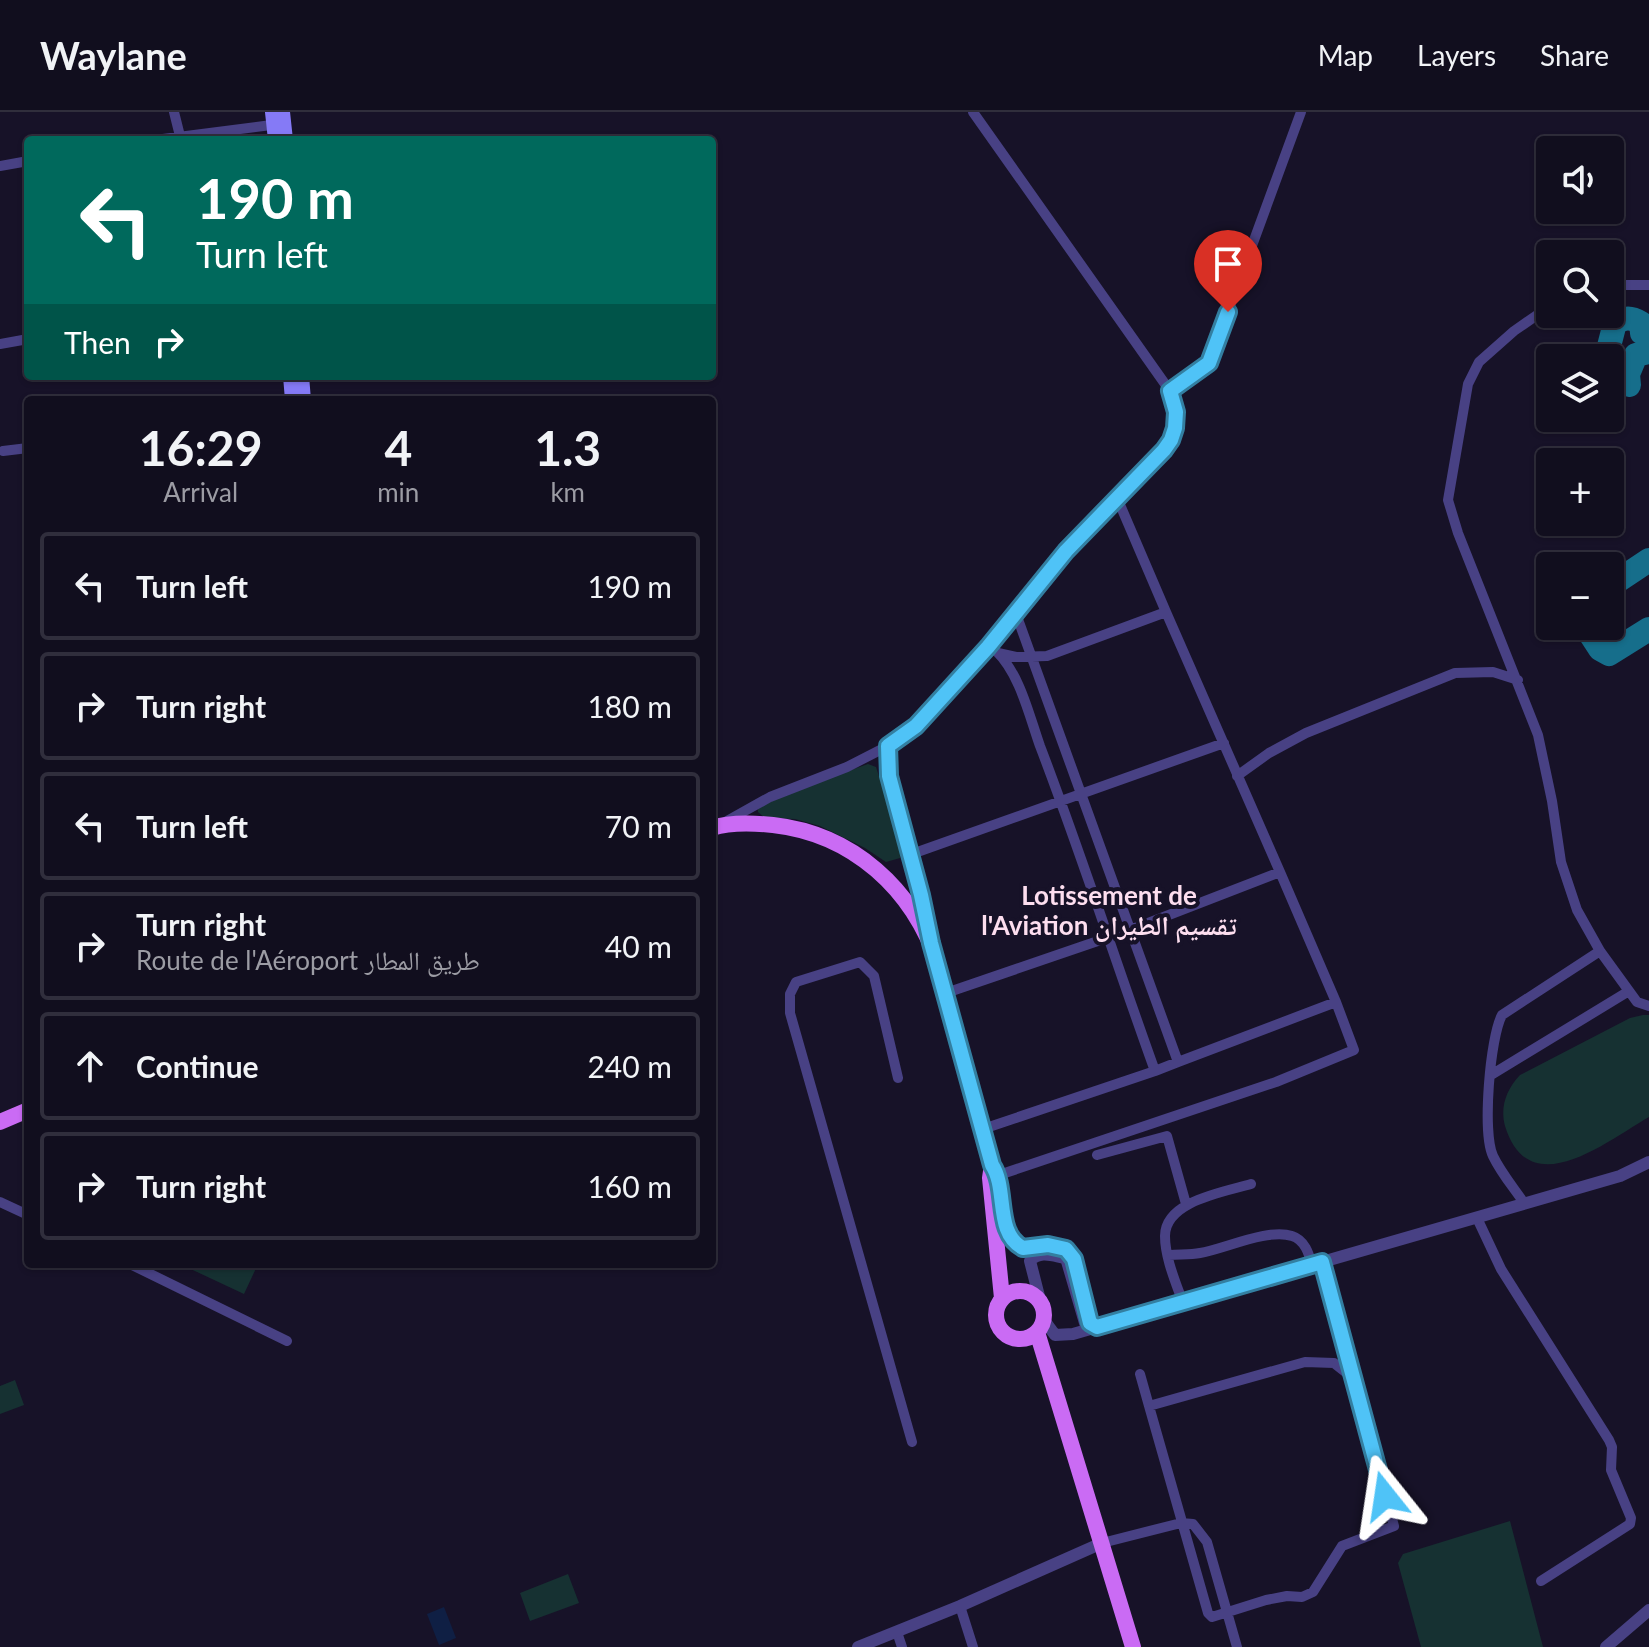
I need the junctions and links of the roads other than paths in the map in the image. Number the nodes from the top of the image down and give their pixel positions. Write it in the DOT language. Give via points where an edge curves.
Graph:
graph roads {
  1 [pos="174,112"];
  2 [pos="973,112"];
  3 [pos="1301,112"];
  4 [pos="278,118"];
  5 [pos="180,136"];
  6 [pos="190,136"];
  7 [pos="24,162"];
  8 [pos="0,166"];
  9 [pos="1624,285"];
  10 [pos="1649,285"];
  11 [pos="1536,316"];
  12 [pos="24,340"];
  13 [pos="0,344"];
  14 [pos="1170,391"];
  15 [pos="24,448"];
  16 [pos="3,451"];
  17 [pos="1118,500"];
  18 [pos="1015,611"];
  19 [pos="1166,612"];
  20 [pos="988,647"];
  21 [pos="998,653"];
  22 [pos="1034,658"];
  23 [pos="1518,680"];
  24 [pos="1224,743"];
  25 [pos="888,746"];
  26 [pos="1237,776"];
  27 [pos="1082,794"];
  28 [pos="1061,802"];
  29 [pos="716,826"];
  30 [pos="909,855"];
  31 [pos="1280,872"];
  32 [pos="1130,930"];
  33 [pos="1107,938"];
  34 [pos="931,943"];
  35 [pos="1600,951"];
  36 [pos="1629,991"];
  37 [pos="946,993"];
  38 [pos="1336,1002"];
  39 [pos="1649,1006"];
  40 [pos="1178,1062"];
  41 [pos="1155,1071"];
  42 [pos="1491,1075"];
  43 [pos="898,1078"];
  44 [pos="24,1112"];
  45 [pos="0,1122"];
  46 [pos="983,1129"];
  47 [pos="1097,1155"];
  48 [pos="1649,1162"];
  49 [pos="994,1173"];
  50 [pos="1251,1184"];
  51 [pos="0,1202"];
  52 [pos="1524,1203"];
  53 [pos="1186,1204"];
  54 [pos="24,1213"];
  55 [pos="1477,1218"];
  56 [pos="1006,1228"];
  57 [pos="1169,1255"];
  58 [pos="1317,1264"];
  59 [pos="138,1268"];
  60 [pos="1022,1290"];
  61 [pos="1002,1298"];
  62 [pos="1040,1300"];
  63 [pos="1183,1303"];
  64 [pos="1097,1327"];
  65 [pos="1041,1333"];
  66 [pos="1055,1335"];
  67 [pos="1012,1338"];
  68 [pos="287,1341"];
  69 [pos="1140,1374"];
  70 [pos="1353,1378"];
  71 [pos="1149,1406"];
  72 [pos="1061,1413"];
  73 [pos="912,1442"];
  74 [pos="1181,1523"];
  75 [pos="1102,1543"];
  76 [pos="1541,1581"];
  77 [pos="960,1606"];
  78 [pos="1649,1610"];
  79 [pos="1228,1614"];
  80 [pos="897,1632"];
  81 [pos="858,1647"];
  82 [pos="902,1647"];
  83 [pos="973,1647"];
  84 [pos="1133,1647"];
  85 [pos="1237,1647"];
  86 [pos="1606,1647"];
  1 -- 5 [label="street"];
  2 -- 14 [label="street"];
  3 -- 14 [label="street" via="1209,363"];
  4 -- 6 [label="street"];
  7 -- 8 [label="street"];
  9 -- 10 [label="street"];
  11 -- 23 [label="street" via="1479,362 1468,384 1448,500"];
  12 -- 13 [label="street"];
  14 -- 17 [label="street" via="1176,412 1171,440"];
  15 -- 16 [label="street"];
  17 -- 18 [label="street"];
  17 -- 19 [label="street"];
  18 -- 20 [label="street"];
  18 -- 22 [label="street"];
  19 -- 22 [label="street"];
  19 -- 24 [label="street"];
  20 -- 21 [label="street"];
  20 -- 25 [label="street" via="916,726"];
  21 -- 22 [label="street"];
  21 -- 28 [label="street" via="1012,674"];
  22 -- 27 [label="street"];
  23 -- 26 [label="street" via="1493,672 1455,673 1306,733"];
  23 -- 35 [label="street" via="1538,735 1561,862 1577,910"];
  24 -- 26 [label="street"];
  24 -- 27 [label="street"];
  25 -- 29 [label="street"];
  25 -- 30 [label="street" via="889,776"];
  26 -- 31 [label="street"];
  27 -- 28 [label="street"];
  27 -- 32 [label="street"];
  28 -- 30 [label="street"];
  28 -- 33 [label="street"];
  29 -- 34 [label="main road" via="784,827 832,841 893,884"];
  30 -- 34 [label="street"];
  31 -- 32 [label="street"];
  31 -- 38 [label="street"];
  32 -- 33 [label="street"];
  32 -- 40 [label="street"];
  33 -- 37 [label="street"];
  33 -- 41 [label="street"];
  34 -- 37 [label="main road"];
  35 -- 36 [label="street"];
  35 -- 42 [label="street" via="1502,1015 1493,1039"];
  36 -- 39 [label="street"];
  36 -- 42 [label="street"];
  37 -- 46 [label="main road"];
  38 -- 40 [label="street"];
  38 -- 49 [label="street" via="1354,1050 1276,1082"];
  40 -- 41 [label="street"];
  41 -- 46 [label="street"];
  42 -- 52 [label="street" via="1489,1145"];
  43 -- 73 [label="street" via="874,976 860,962 796,982 790,1013"];
  44 -- 45 [label="main road"];
  46 -- 49 [label="main road"];
  47 -- 53 [label="street" via="1167,1136"];
  48 -- 52 [label="street" via="1620,1176"];
  49 -- 56 [label="main road"];
  49 -- 61 [label="main road"];
  50 -- 53 [label="street"];
  51 -- 54 [label="street"];
  52 -- 55 [label="street"];
  53 -- 57 [label="street" via="1166,1226"];
  55 -- 58 [label="street"];
  55 -- 76 [label="street" via="1501,1269 1609,1440 1611,1470 1631,1518 1630,1524"];
  56 -- 60 [label="main road" via="1010,1273"];
  56 -- 64 [label="street" via="1023,1248 1066,1249 1074,1259 1090,1323"];
  57 -- 58 [label="street" via="1278,1235 1301,1242"];
  57 -- 63 [label="street"];
  58 -- 63 [label="street"];
  58 -- 70 [label="street"];
  59 -- 68 [label="street"];
  60 -- 61 [label="main road"];
  60 -- 62 [label="main road"];
  61 -- 67 [label="main road" via="997,1323"];
  62 -- 64 [label="street" via="1030,1261 1041,1254 1066,1258 1085,1323"];
  62 -- 65 [label="main road"];
  63 -- 64 [label="street"];
  64 -- 66 [label="street"];
  65 -- 66 [label="main road"];
  65 -- 67 [label="main road"];
  65 -- 72 [label="main road"];
  67 -- 72 [label="main road" via="1034,1358"];
  69 -- 71 [label="street"];
  70 -- 71 [label="street" via="1334,1363 1305,1362"];
  70 -- 79 [label="street" via="1394,1526 1342,1546 1313,1592 1266,1600"];
  71 -- 74 [label="street"];
  72 -- 75 [label="main road"];
  74 -- 75 [label="street"];
  74 -- 79 [label="street" via="1193,1524 1207,1542"];
  74 -- 79 [label="street" via="1208,1613"];
  75 -- 77 [label="street"];
  75 -- 84 [label="main road"];
  77 -- 80 [label="street"];
  77 -- 83 [label="street"];
  78 -- 86 [label="street"];
  79 -- 85 [label="street"];
  80 -- 81 [label="street"];
  80 -- 82 [label="street"];
}
